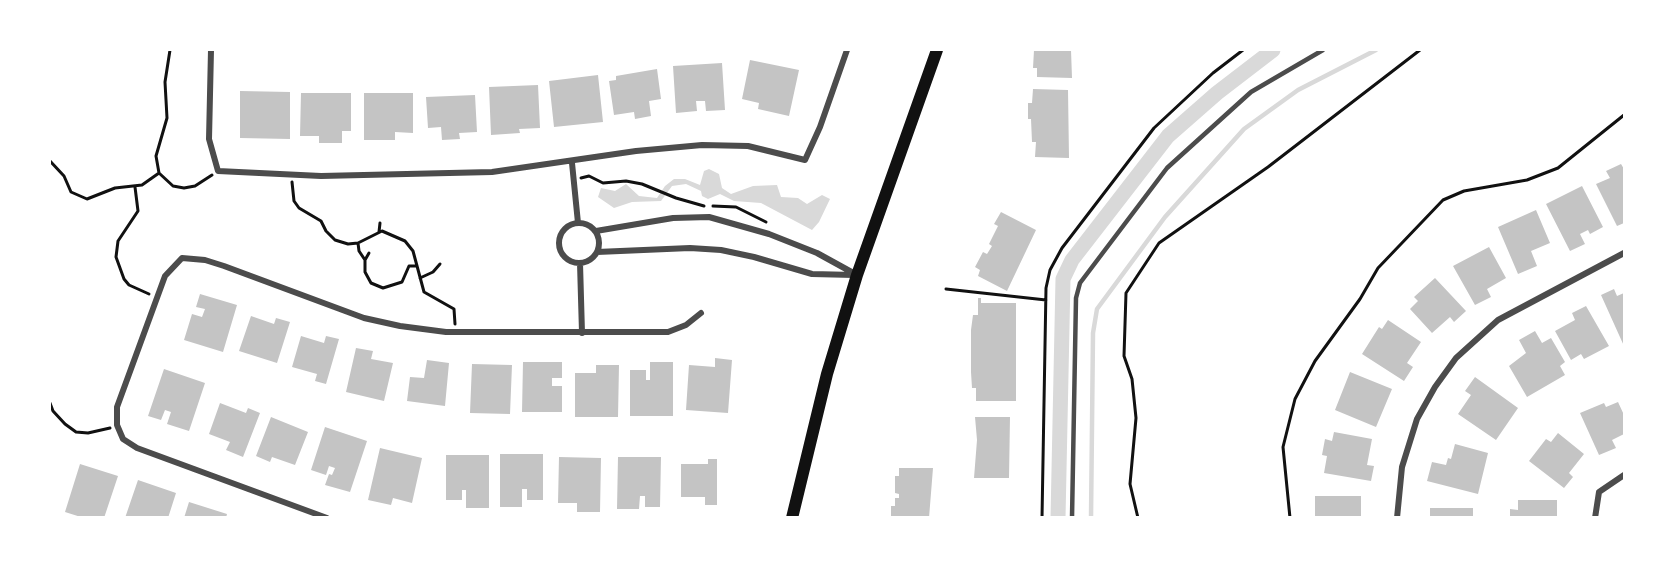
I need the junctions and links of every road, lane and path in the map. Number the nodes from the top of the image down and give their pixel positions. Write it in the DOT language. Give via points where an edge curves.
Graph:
graph roads {
  1 [pos="170,50"];
  2 [pos="211,50"];
  3 [pos="847,50"];
  4 [pos="937,50"];
  5 [pos="1323,50"];
  6 [pos="1420,50"];
  7 [pos="1624,115"];
  8 [pos="50,161"];
  9 [pos="572,163"];
  10 [pos="218,171"];
  11 [pos="159,173"];
  12 [pos="292,175"];
  13 [pos="574,179"];
  14 [pos="135,187"];
  15 [pos="669,196"];
  16 [pos="578,222"];
  17 [pos="380,224"];
  18 [pos="596,231"];
  19 [pos="380,232"];
  20 [pos="358,243"];
  21 [pos="597,252"];
  22 [pos="369,253"];
  23 [pos="1624,253"];
  24 [pos="365,260"];
  25 [pos="580,263"];
  26 [pos="440,264"];
  27 [pos="417,266"];
  28 [pos="857,275"];
  29 [pos="420,278"];
  30 [pos="946,290"];
  31 [pos="157,297"];
  32 [pos="1046,300"];
  33 [pos="701,313"];
  34 [pos="454,332"];
  35 [pos="582,333"];
  36 [pos="50,403"];
  37 [pos="117,425"];
  38 [pos="1624,475"];
  39 [pos="327,518"];
  40 [pos="792,518"];
  41 [pos="1072,518"];
  42 [pos="1138,518"];
  43 [pos="1290,518"];
  44 [pos="1397,518"];
  45 [pos="1595,518"];
  1 -- 11 [label="path" via="165,82 167,118 156,156"];
  2 -- 10 [label="street" via="209,139"];
  3 -- 9 [label="street" via="805,160 748,146 702,146 636,151"];
  4 -- 28 [label="main road"];
  5 -- 41 [label="lane" via="1251,92 1167,168 1080,283 1076,298"];
  6 -- 42 [label="path" via="1268,167 1159,243 1126,293 1124,356 1132,379 1136,418 1130,484"];
  7 -- 43 [label="path" via="1558,168 1527,180 1464,190 1443,200 1378,268 1315,361 1295,399 1283,447"];
  8 -- 14 [label="path" via="64,176 71,192 87,199 115,188"];
  9 -- 12 [label="street" via="492,172"];
  9 -- 13 [label="street"];
  10 -- 11 [label="path" via="195,186 184,188 174,186"];
  10 -- 12 [label="street"];
  11 -- 14 [label="path"];
  12 -- 20 [label="path" via="292,194 299,208 321,221 335,240"];
  13 -- 15 [label="path" via="589,176 603,183 626,181"];
  13 -- 16 [label="street"];
  14 -- 31 [label="path" via="138,211 118,241 118,266 129,285"];
  16 -- 18 [label="street"];
  16 -- 25 [label="street" via="566,227 559,244 568,259"];
  17 -- 19 [label="path"];
  18 -- 21 [label="street" via="600,241"];
  18 -- 28 [label="street" via="673,218 709,217 769,234 817,253"];
  19 -- 20 [label="path"];
  19 -- 27 [label="path" via="405,241"];
  20 -- 24 [label="path"];
  21 -- 25 [label="street"];
  21 -- 28 [label="street" via="721,250 812,274"];
  22 -- 24 [label="path"];
  23 -- 44 [label="street" via="1498,321 1456,358 1417,419 1402,467"];
  24 -- 27 [label="path" via="368,278 383,288 402,282 409,266"];
  25 -- 35 [label="street"];
  26 -- 29 [label="path"];
  27 -- 29 [label="path"];
  28 -- 40 [label="main road" via="827,374"];
  29 -- 34 [label="path" via="424,292 454,309"];
  30 -- 32 [label="path"];
  31 -- 34 [label="street" via="165,276 182,258 205,260 364,318"];
  31 -- 37 [label="street" via="117,407"];
  33 -- 35 [label="street" via="668,332"];
  34 -- 35 [label="street"];
  36 -- 37 [label="path" via="76,432"];
  37 -- 39 [label="street" via="123,439 137,447"];
  38 -- 45 [label="street" via="1599,492"];
}
